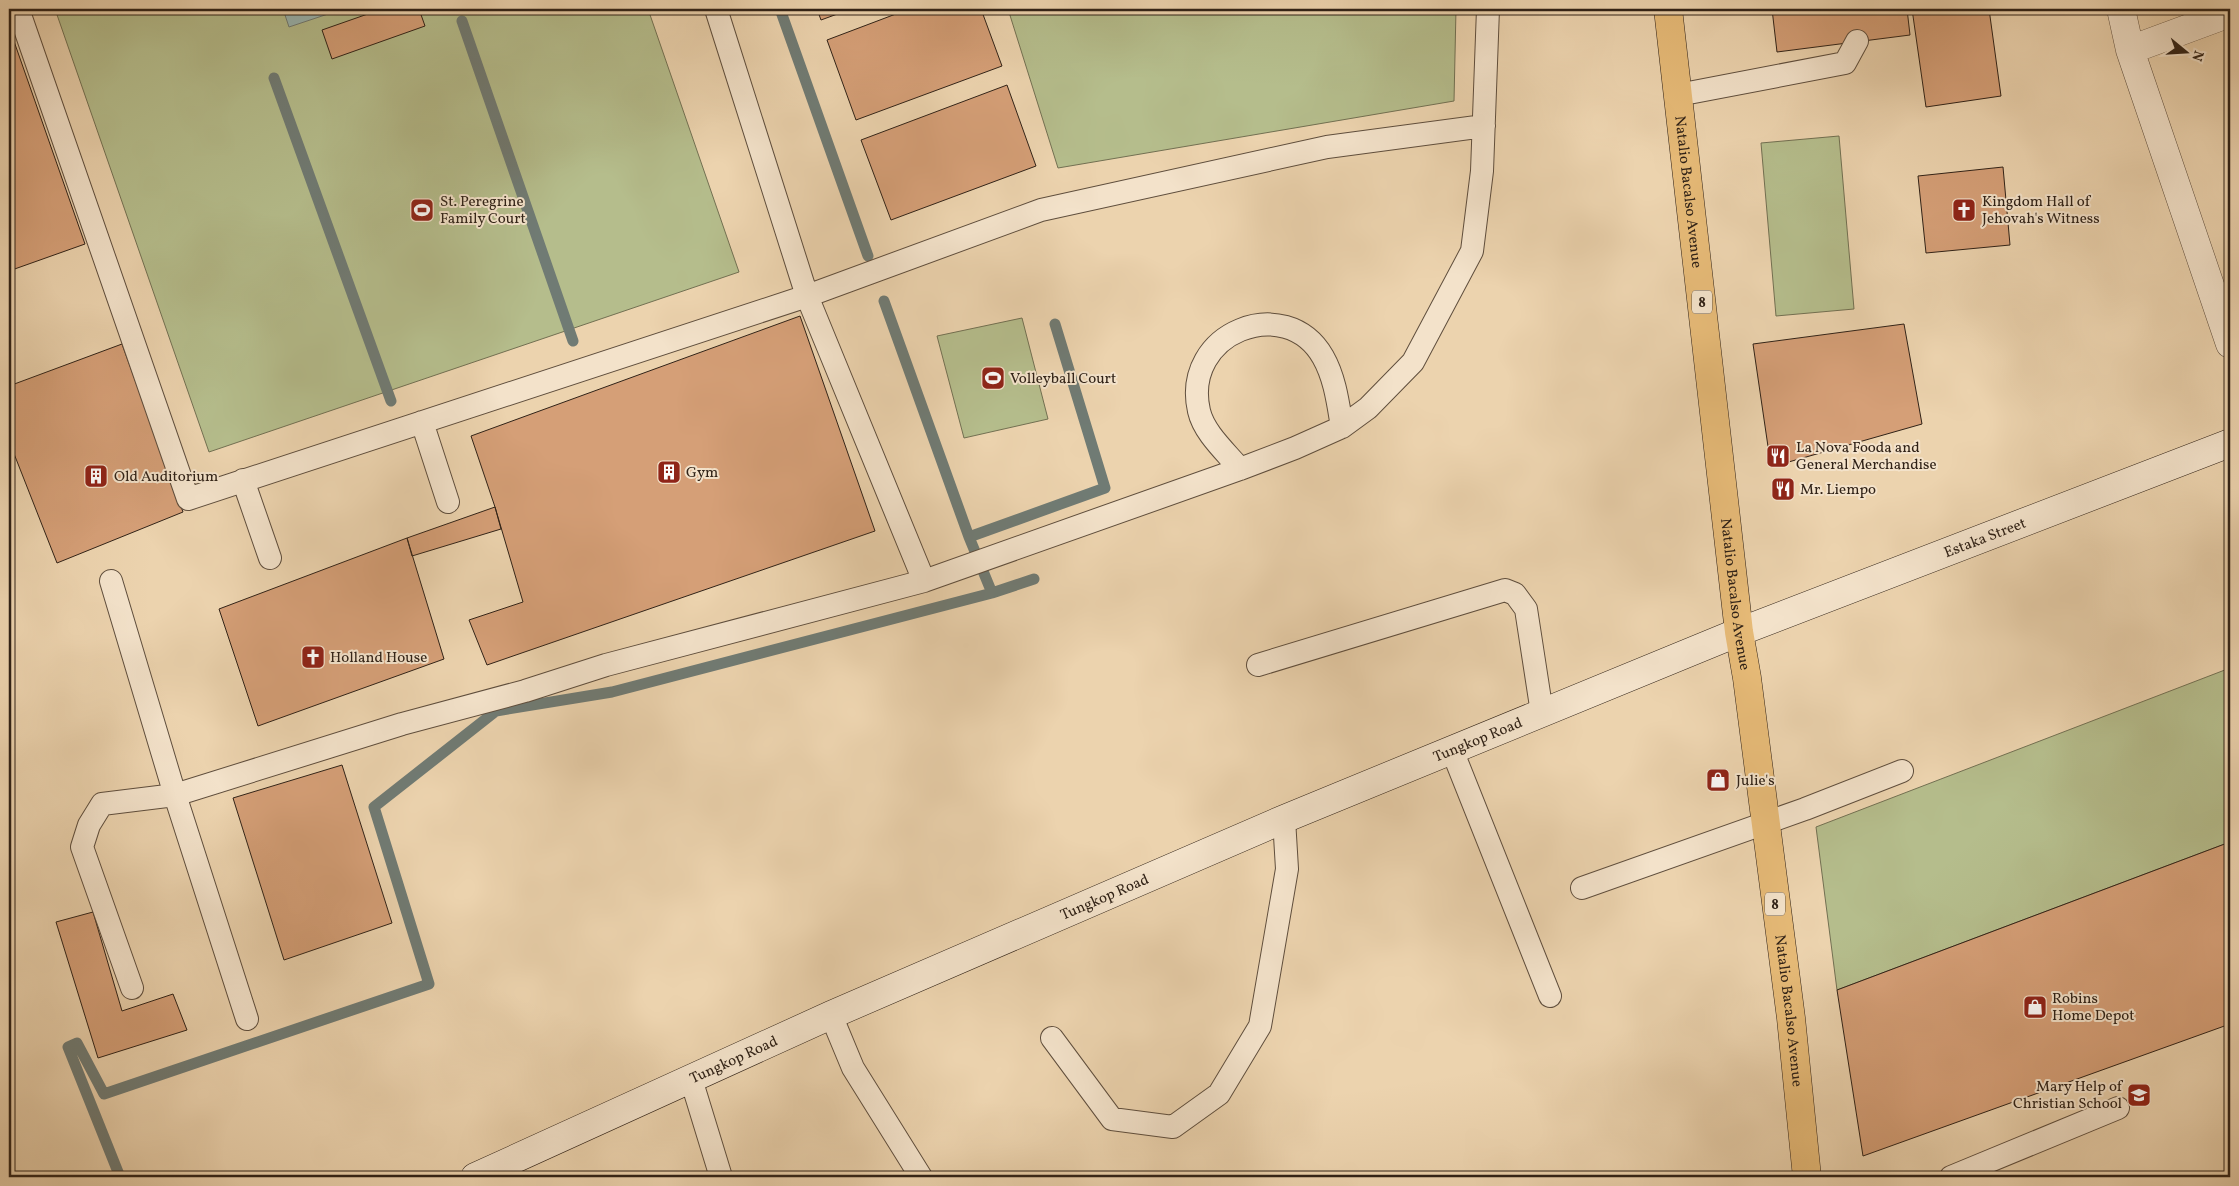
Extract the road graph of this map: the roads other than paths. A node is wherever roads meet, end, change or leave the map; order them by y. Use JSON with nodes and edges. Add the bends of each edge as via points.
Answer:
{"nodes":[{"id":1,"x":18,"y":9,"type":"edge"},
{"id":2,"x":716,"y":9,"type":"edge"},
{"id":3,"x":1488,"y":9,"type":"edge"},
{"id":4,"x":1668,"y":9,"type":"edge"},
{"id":5,"x":2121,"y":9,"type":"edge"},
{"id":6,"x":2230,"y":14,"type":"edge"},
{"id":7,"x":1857,"y":41,"type":"dead end"},
{"id":8,"x":2130,"y":50,"type":"junction"},
{"id":9,"x":1678,"y":95,"type":"junction"},
{"id":10,"x":1484,"y":126,"type":"junction"},
{"id":11,"x":807,"y":296,"type":"junction"},
{"id":12,"x":2230,"y":344,"type":"edge"},
{"id":13,"x":422,"y":422,"type":"junction"},
{"id":14,"x":1342,"y":426,"type":"junction"},
{"id":15,"x":2230,"y":442,"type":"edge"},
{"id":16,"x":1240,"y":469,"type":"junction"},
{"id":17,"x":243,"y":480,"type":"junction"},
{"id":18,"x":448,"y":502,"type":"dead end"},
{"id":19,"x":270,"y":558,"type":"dead end"},
{"id":20,"x":111,"y":581,"type":"dead end"},
{"id":21,"x":924,"y":581,"type":"junction"},
{"id":22,"x":1739,"y":632,"type":"junction"},
{"id":23,"x":1258,"y":665,"type":"dead end"},
{"id":24,"x":1542,"y":713,"type":"junction"},
{"id":25,"x":1452,"y":750,"type":"junction"},
{"id":26,"x":1902,"y":771,"type":"dead end"},
{"id":27,"x":175,"y":795,"type":"junction"},
{"id":28,"x":1284,"y":819,"type":"junction"},
{"id":29,"x":1764,"y":823,"type":"junction"},
{"id":30,"x":1582,"y":888,"type":"dead end"},
{"id":31,"x":132,"y":988,"type":"dead end"},
{"id":32,"x":1550,"y":996,"type":"dead end"},
{"id":33,"x":831,"y":1015,"type":"junction"},
{"id":34,"x":247,"y":1019,"type":"dead end"},
{"id":35,"x":1052,"y":1038,"type":"dead end"},
{"id":36,"x":691,"y":1079,"type":"junction"},
{"id":37,"x":2118,"y":1108,"type":"dead end"},
{"id":38,"x":1962,"y":1175,"type":"edge"},
{"id":39,"x":475,"y":1177,"type":"edge"},
{"id":40,"x":721,"y":1177,"type":"edge"},
{"id":41,"x":921,"y":1177,"type":"edge"},
{"id":42,"x":1807,"y":1177,"type":"edge"}],
"edges":[{"from":1,"to":17,"type":"lane","via":[[188,499]]},
{"from":2,"to":11,"type":"lane"},
{"from":3,"to":10,"type":"lane"},
{"from":4,"to":9,"type":"highway","name":"Natalio Bacalso Avenue","number":"8"},
{"from":5,"to":8,"type":"street"},
{"from":6,"to":8,"type":"street"},
{"from":7,"to":9,"type":"lane","via":[[1845,64]]},
{"from":8,"to":12,"type":"street"},
{"from":9,"to":22,"type":"highway","name":"Natalio Bacalso Avenue","number":"8"},
{"from":10,"to":11,"type":"lane","via":[[1327,147],[1041,210]]},
{"from":10,"to":14,"type":"lane","via":[[1472,251],[1413,362],[1368,408]]},
{"from":11,"to":13,"type":"lane"},
{"from":11,"to":21,"type":"lane"},
{"from":13,"to":17,"type":"lane"},
{"from":13,"to":18,"type":"lane"},
{"from":14,"to":16,"type":"lane"},
{"from":14,"to":16,"type":"lane","via":[[1330,374],[1310,341],[1274,325],[1255,325],[1236,331],[1220,341],[1208,356],[1199,374],[1197,393],[1199,412],[1207,430]]},
{"from":15,"to":22,"type":"street","name":"Estaka Street"},
{"from":16,"to":21,"type":"lane"},
{"from":17,"to":19,"type":"lane"},
{"from":20,"to":27,"type":"lane"},
{"from":21,"to":27,"type":"lane","via":[[606,665]]},
{"from":22,"to":24,"type":"street","name":"Tungkop Road"},
{"from":22,"to":29,"type":"highway","name":"Natalio Bacalso Avenue","number":"8"},
{"from":23,"to":24,"type":"lane","via":[[1505,590],[1515,594],[1526,609]]},
{"from":24,"to":25,"type":"street","name":"Tungkop Road"},
{"from":25,"to":28,"type":"street","name":"Tungkop Road"},
{"from":25,"to":32,"type":"lane"},
{"from":26,"to":29,"type":"lane"},
{"from":27,"to":31,"type":"lane","via":[[102,804],[89,825],[82,847]]},
{"from":27,"to":34,"type":"lane"},
{"from":28,"to":33,"type":"street","name":"Tungkop Road"},
{"from":28,"to":35,"type":"lane","via":[[1287,869],[1260,1026],[1219,1094],[1173,1127],[1112,1119]]},
{"from":29,"to":30,"type":"lane"},
{"from":29,"to":42,"type":"highway","name":"Natalio Bacalso Avenue","number":"8","via":[[1791,1018]]},
{"from":33,"to":36,"type":"street","name":"Tungkop Road"},
{"from":33,"to":41,"type":"lane","via":[[853,1068]]},
{"from":36,"to":39,"type":"street","name":"Tungkop Road"},
{"from":36,"to":40,"type":"lane"},
{"from":37,"to":38,"type":"lane"}]}
